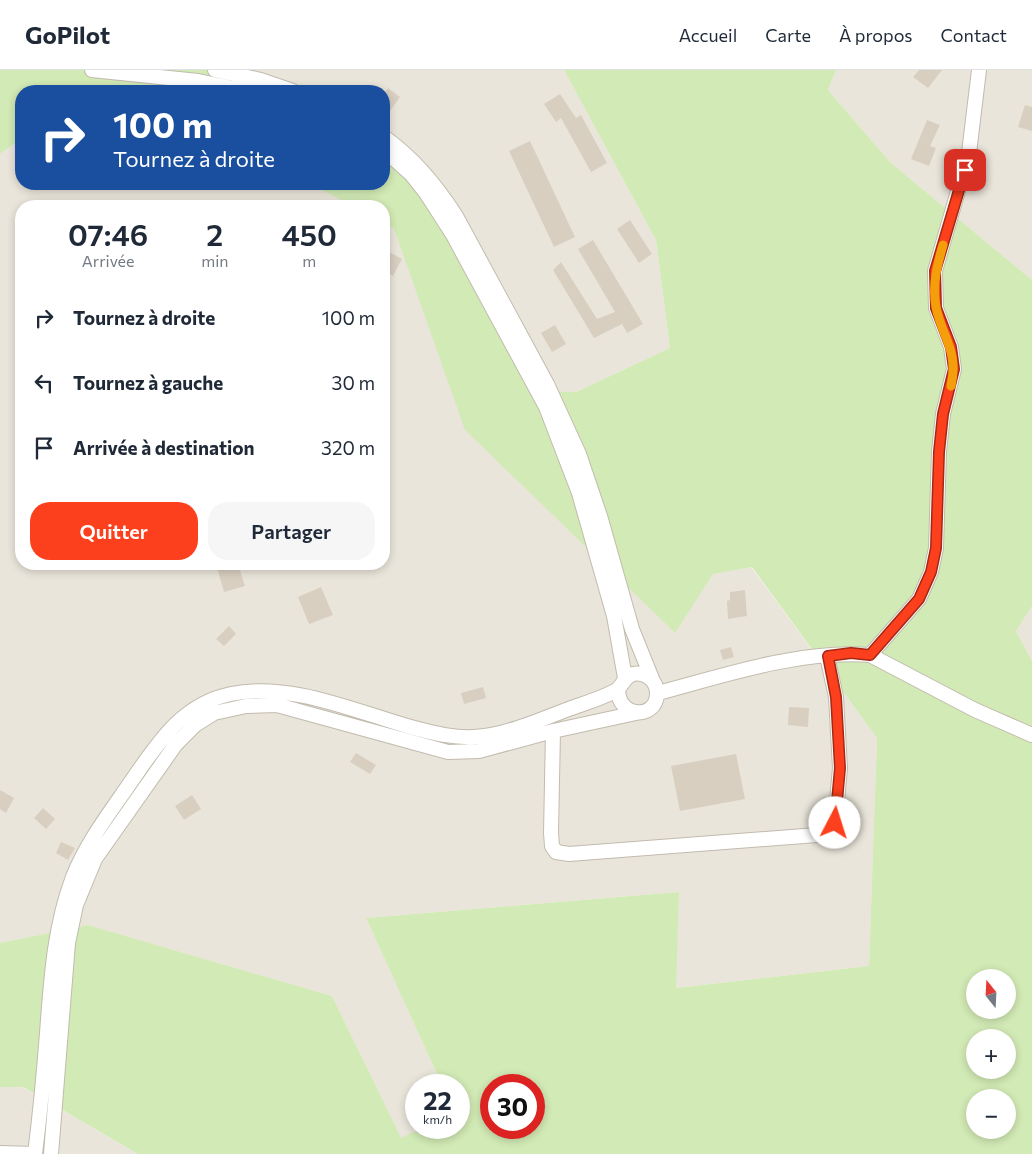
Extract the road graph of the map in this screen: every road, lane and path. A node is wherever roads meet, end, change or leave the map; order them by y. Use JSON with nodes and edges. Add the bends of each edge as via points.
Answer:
{"nodes":[{"id":1,"x":92,"y":70,"type":"edge"},
{"id":2,"x":215,"y":70,"type":"edge"},
{"id":3,"x":979,"y":70,"type":"edge"},
{"id":4,"x":218,"y":85,"type":"edge"},
{"id":5,"x":275,"y":85,"type":"edge"},
{"id":6,"x":390,"y":142,"type":"edge"},
{"id":7,"x":390,"y":155,"type":"edge"},
{"id":8,"x":870,"y":655,"type":"junction"},
{"id":9,"x":828,"y":656,"type":"junction"},
{"id":10,"x":622,"y":684,"type":"junction"},
{"id":11,"x":656,"y":687,"type":"junction"},
{"id":12,"x":636,"y":713,"type":"junction"},
{"id":13,"x":553,"y":731,"type":"junction"},
{"id":14,"x":1032,"y":735,"type":"edge"},
{"id":15,"x":0,"y":1152,"type":"edge"},
{"id":16,"x":36,"y":1154,"type":"edge"},
{"id":17,"x":51,"y":1154,"type":"edge"}],
"edges":[{"from":1,"to":4,"type":"street"},
{"from":2,"to":5,"type":"street"},
{"from":3,"to":8,"type":"street","via":[[961,186],[935,271],[936,308],[951,347],[954,369],[943,414],[939,452],[936,548],[931,572],[919,599]]},
{"from":6,"to":11,"type":"street","via":[[421,169],[456,216],[555,399],[579,454],[632,629]]},
{"from":7,"to":10,"type":"street","via":[[411,174],[453,235],[546,407],[582,502],[614,616]]},
{"from":8,"to":9,"type":"street"},
{"from":8,"to":14,"type":"street","via":[[975,710]]},
{"from":9,"to":11,"type":"street","via":[[776,662]]},
{"from":9,"to":13,"type":"street","via":[[836,697],[840,768],[835,823],[829,831],[818,835],[569,854],[556,852],[551,833]]},
{"from":10,"to":11,"type":"street","via":[[636,673],[649,677]]},
{"from":10,"to":12,"type":"street","via":[[620,702]]},
{"from":10,"to":16,"type":"street","via":[[524,726],[485,736],[453,737],[275,691],[232,694],[210,699],[192,709],[161,738],[87,849],[74,875],[57,930]]},
{"from":11,"to":12,"type":"street","via":[[656,699],[649,710]]},
{"from":12,"to":13,"type":"street"},
{"from":13,"to":17,"type":"street","via":[[478,751],[448,752],[276,705],[214,712],[195,725],[176,744],[95,859],[76,905],[68,943]]},
{"from":15,"to":16,"type":"street"}]}
